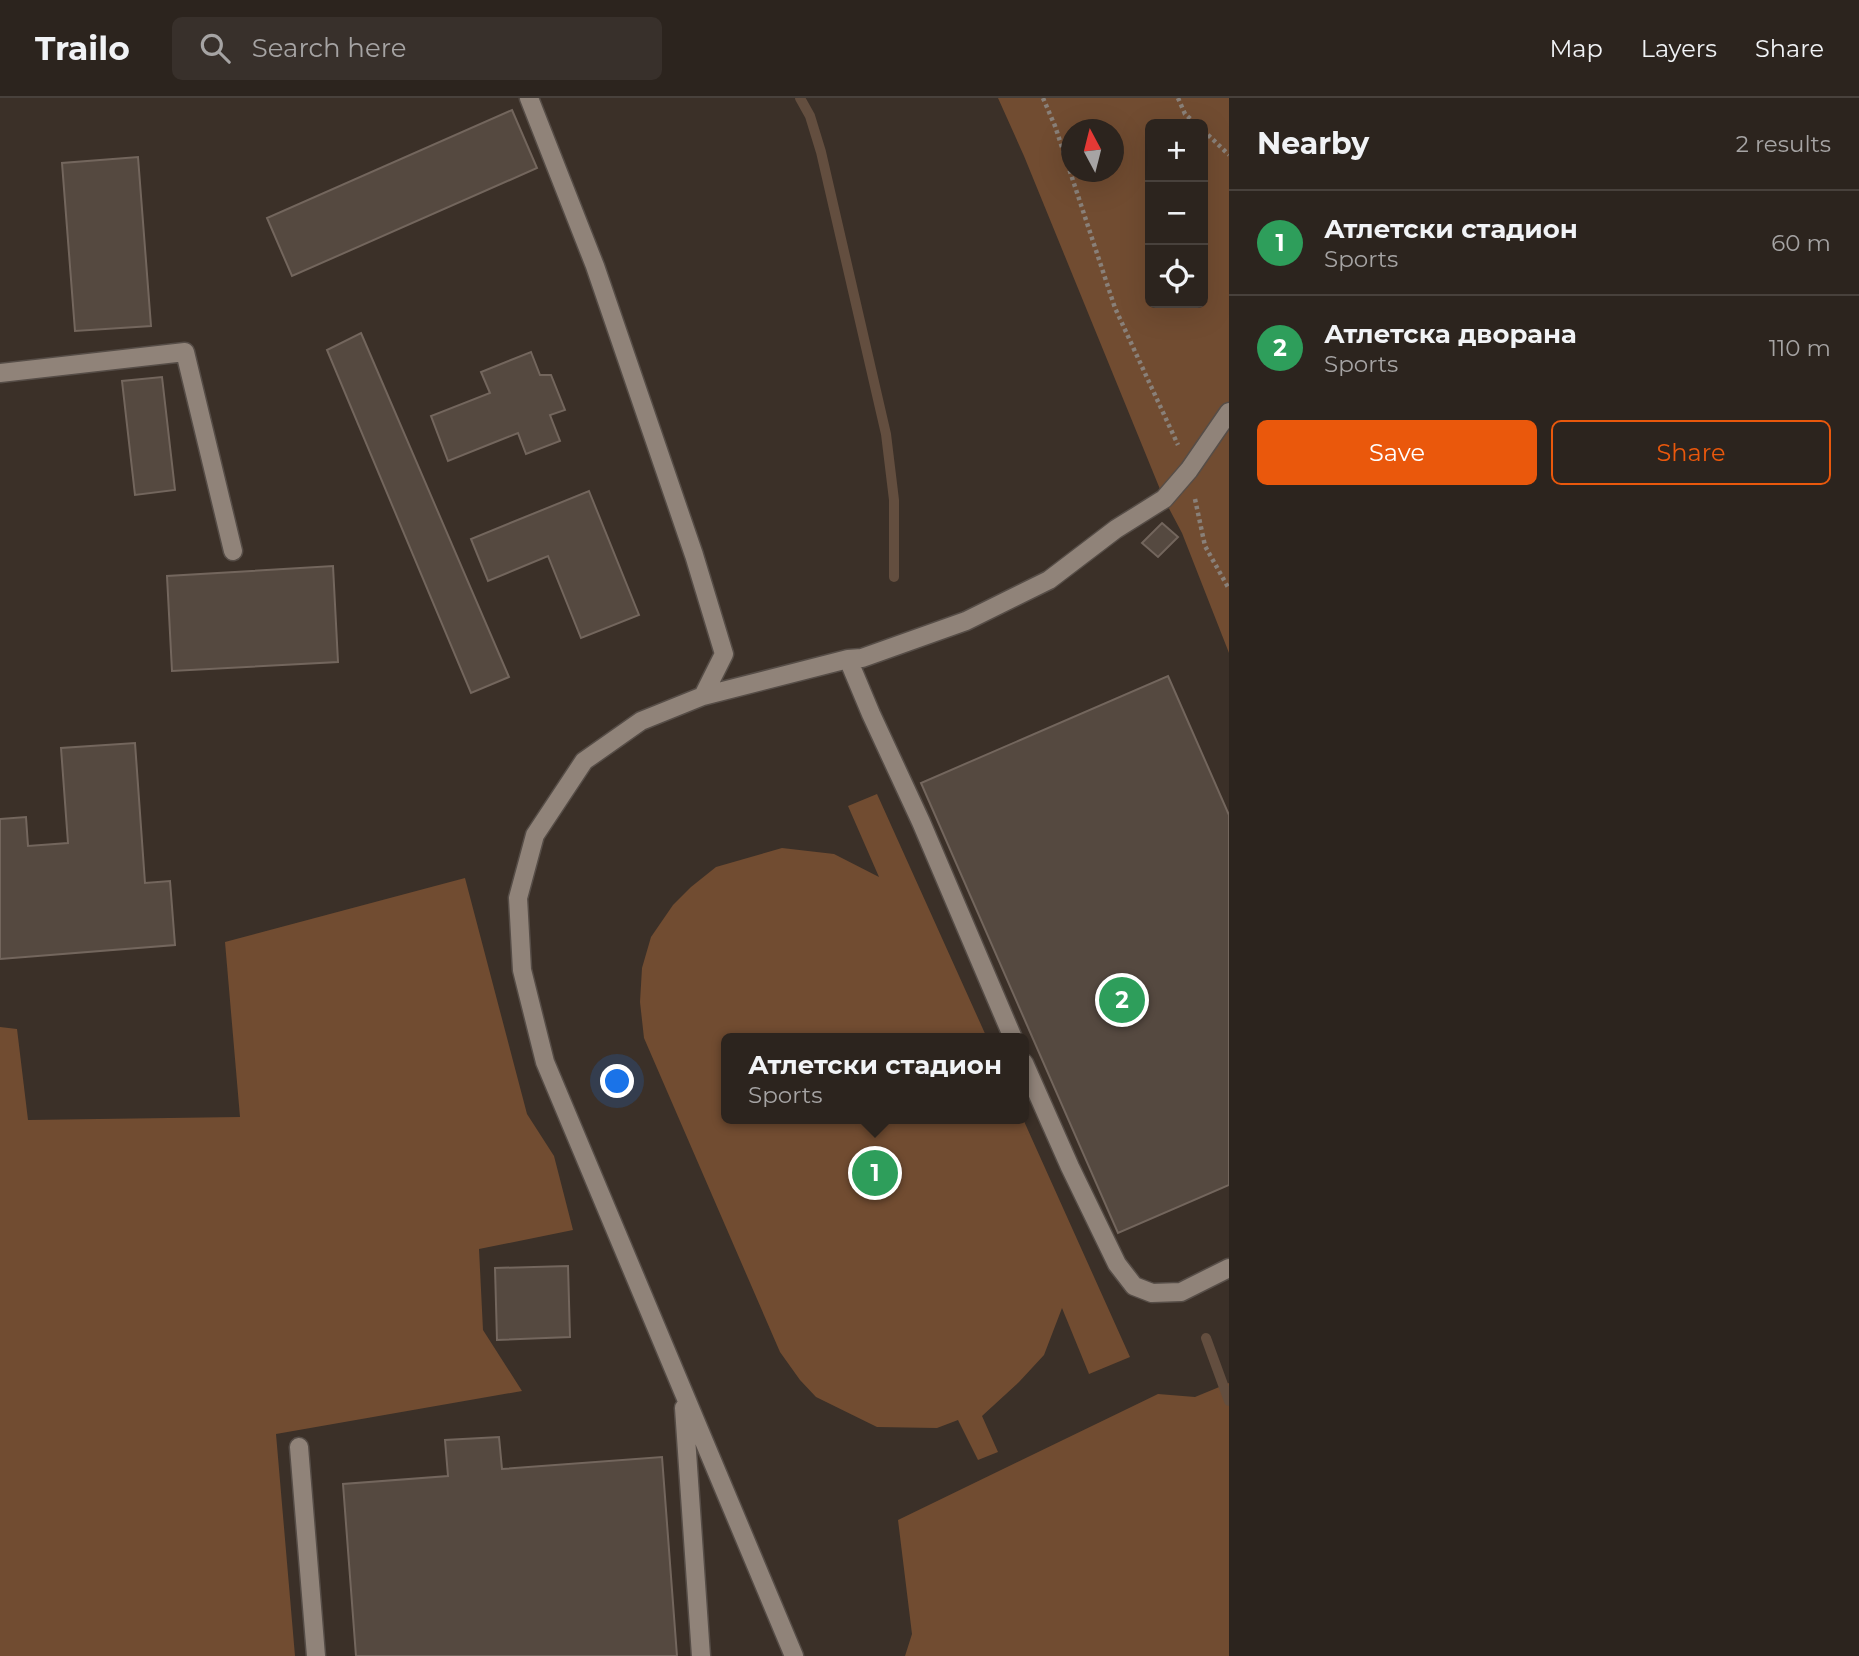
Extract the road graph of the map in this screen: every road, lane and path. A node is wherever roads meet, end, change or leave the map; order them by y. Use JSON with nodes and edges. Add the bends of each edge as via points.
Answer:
{"nodes":[{"id":1,"x":529,"y":98,"type":"edge"},
{"id":2,"x":1043,"y":98,"type":"edge"},
{"id":3,"x":1178,"y":98,"type":"edge"},
{"id":4,"x":1190,"y":119,"type":"edge"},
{"id":5,"x":1208,"y":135,"type":"edge"},
{"id":6,"x":1229,"y":155,"type":"edge"},
{"id":7,"x":0,"y":373,"type":"edge"},
{"id":8,"x":1229,"y":412,"type":"edge"},
{"id":9,"x":1189,"y":470,"type":"junction"},
{"id":10,"x":233,"y":551,"type":"dead end"},
{"id":11,"x":1229,"y":589,"type":"edge"},
{"id":12,"x":848,"y":659,"type":"junction"},
{"id":13,"x":703,"y":695,"type":"junction"},
{"id":14,"x":1011,"y":1033,"type":"edge"},
{"id":15,"x":1029,"y":1074,"type":"edge"},
{"id":16,"x":1229,"y":1268,"type":"edge"},
{"id":17,"x":683,"y":1392,"type":"junction"},
{"id":18,"x":299,"y":1447,"type":"dead end"},
{"id":19,"x":316,"y":1656,"type":"edge"},
{"id":20,"x":701,"y":1656,"type":"edge"},
{"id":21,"x":794,"y":1656,"type":"edge"}],
"edges":[{"from":1,"to":13,"type":"lane","via":[[595,266],[724,654]]},
{"from":2,"to":9,"type":"path","via":[[1115,308]]},
{"from":3,"to":4,"type":"path"},
{"from":5,"to":6,"type":"path"},
{"from":7,"to":10,"type":"lane","via":[[185,352]]},
{"from":8,"to":9,"type":"lane"},
{"from":9,"to":11,"type":"path","via":[[1205,546]]},
{"from":9,"to":12,"type":"lane","via":[[1164,499],[1049,580],[966,621]]},
{"from":12,"to":13,"type":"lane"},
{"from":12,"to":14,"type":"lane"},
{"from":13,"to":17,"type":"lane","via":[[641,720],[584,761],[535,835],[518,898],[522,970],[545,1062]]},
{"from":15,"to":16,"type":"lane","via":[[1117,1264],[1134,1286],[1152,1293],[1181,1292]]},
{"from":17,"to":20,"type":"lane"},
{"from":17,"to":21,"type":"lane"},
{"from":18,"to":19,"type":"lane"}]}
